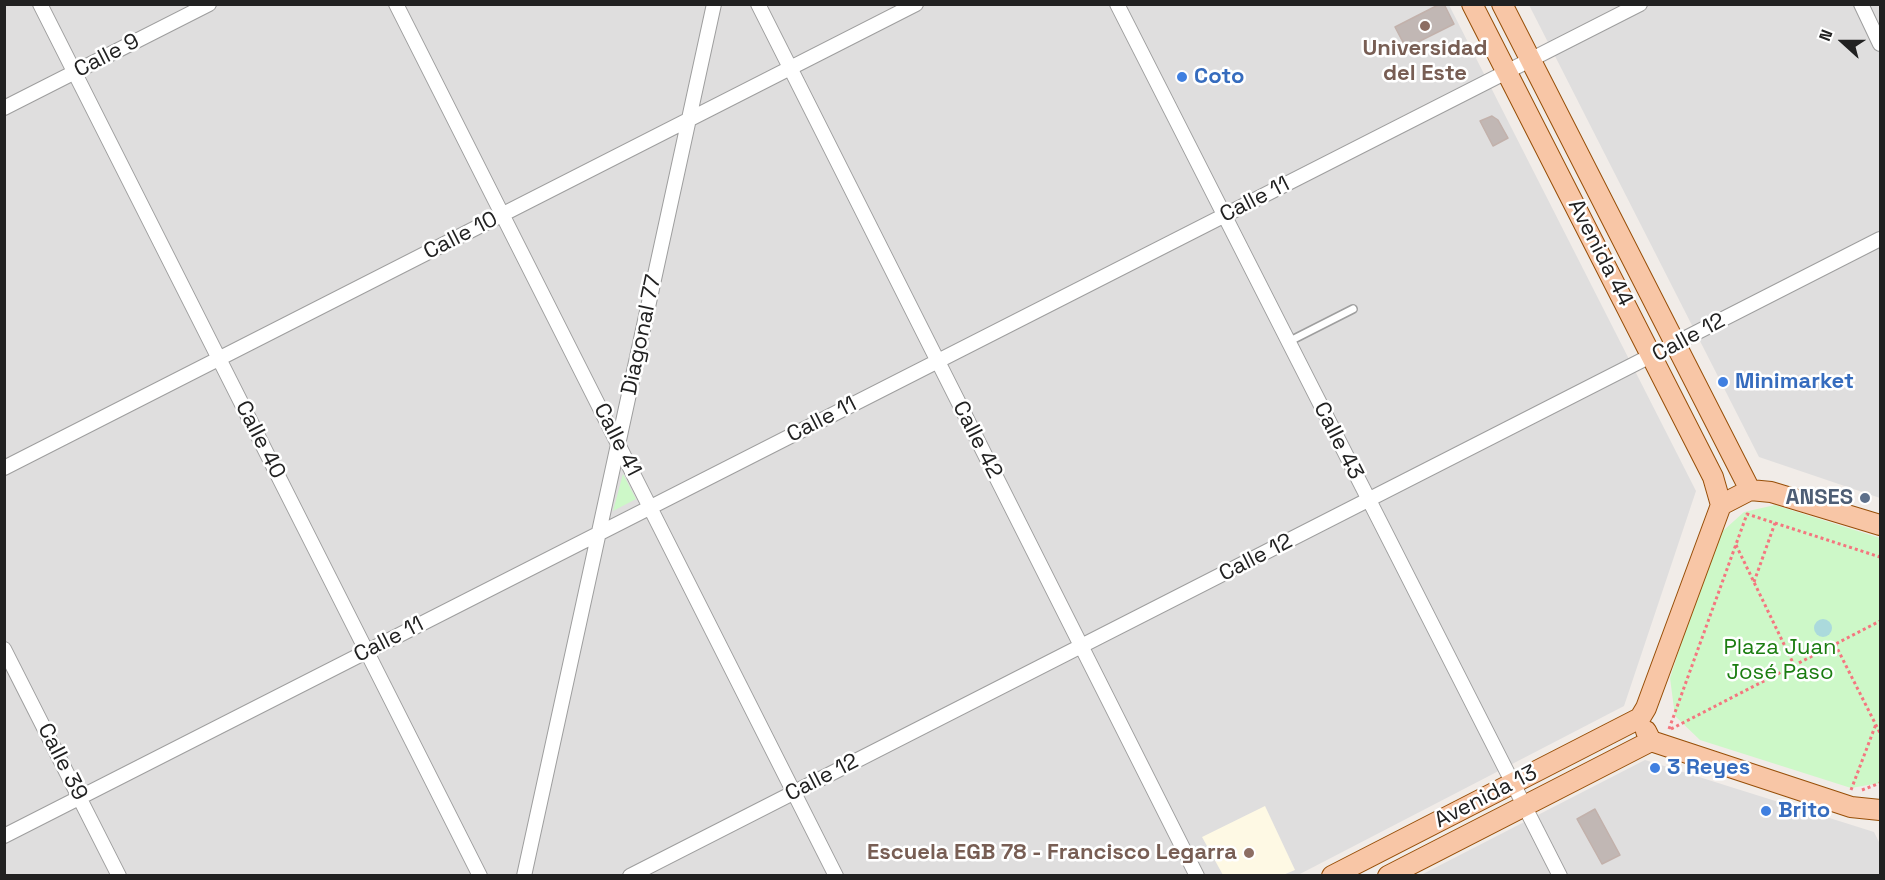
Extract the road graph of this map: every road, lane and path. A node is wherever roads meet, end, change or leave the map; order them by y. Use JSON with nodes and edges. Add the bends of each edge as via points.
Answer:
{"nodes":[{"id":1,"x":39,"y":4,"type":"edge"},
{"id":2,"x":209,"y":4,"type":"edge"},
{"id":3,"x":396,"y":4,"type":"edge"},
{"id":4,"x":714,"y":4,"type":"edge"},
{"id":5,"x":758,"y":4,"type":"edge"},
{"id":6,"x":916,"y":4,"type":"edge"},
{"id":7,"x":1117,"y":4,"type":"edge"},
{"id":8,"x":1472,"y":4,"type":"edge"},
{"id":9,"x":1502,"y":4,"type":"edge"},
{"id":10,"x":1640,"y":4,"type":"edge"},
{"id":11,"x":1860,"y":4,"type":"edge"},
{"id":12,"x":1881,"y":44,"type":"edge"},
{"id":13,"x":1530,"y":60,"type":"junction"},
{"id":14,"x":789,"y":69,"type":"junction"},
{"id":15,"x":1506,"y":71,"type":"junction"},
{"id":16,"x":74,"y":73,"type":"junction"},
{"id":17,"x":4,"y":108,"type":"edge"},
{"id":18,"x":690,"y":120,"type":"junction"},
{"id":19,"x":502,"y":215,"type":"junction"},
{"id":20,"x":1224,"y":216,"type":"junction"},
{"id":21,"x":1881,"y":239,"type":"edge"},
{"id":22,"x":1353,"y":309,"type":"dead end"},
{"id":23,"x":1288,"y":342,"type":"junction"},
{"id":24,"x":1674,"y":345,"type":"junction"},
{"id":25,"x":1652,"y":357,"type":"junction"},
{"id":26,"x":219,"y":359,"type":"junction"},
{"id":27,"x":937,"y":362,"type":"junction"},
{"id":28,"x":618,"y":442,"type":"junction"},
{"id":29,"x":4,"y":468,"type":"edge"},
{"id":30,"x":1750,"y":490,"type":"junction"},
{"id":31,"x":1368,"y":500,"type":"junction"},
{"id":32,"x":1721,"y":505,"type":"junction"},
{"id":33,"x":650,"y":508,"type":"junction"},
{"id":34,"x":1775,"y":523,"type":"junction"},
{"id":35,"x":1881,"y":525,"type":"edge"},
{"id":36,"x":598,"y":534,"type":"junction"},
{"id":37,"x":1736,"y":545,"type":"junction"},
{"id":38,"x":1881,"y":557,"type":"edge"},
{"id":39,"x":1754,"y":582,"type":"junction"},
{"id":40,"x":1881,"y":621,"type":"edge"},
{"id":41,"x":1835,"y":644,"type":"junction"},
{"id":42,"x":1081,"y":646,"type":"junction"},
{"id":43,"x":4,"y":649,"type":"edge"},
{"id":44,"x":366,"y":652,"type":"junction"},
{"id":45,"x":1794,"y":665,"type":"junction"},
{"id":46,"x":1640,"y":718,"type":"junction"},
{"id":47,"x":1876,"y":724,"type":"junction"},
{"id":48,"x":1881,"y":733,"type":"edge"},
{"id":49,"x":1651,"y":741,"type":"junction"},
{"id":50,"x":1511,"y":784,"type":"junction"},
{"id":51,"x":794,"y":792,"type":"junction"},
{"id":52,"x":1850,"y":795,"type":"dead end"},
{"id":53,"x":79,"y":798,"type":"junction"},
{"id":54,"x":1525,"y":806,"type":"junction"},
{"id":55,"x":1879,"y":813,"type":"edge"},
{"id":56,"x":4,"y":836,"type":"edge"},
{"id":57,"x":119,"y":876,"type":"edge"},
{"id":58,"x":480,"y":876,"type":"edge"},
{"id":59,"x":524,"y":876,"type":"edge"},
{"id":60,"x":630,"y":876,"type":"edge"},
{"id":61,"x":836,"y":876,"type":"edge"},
{"id":62,"x":1197,"y":876,"type":"edge"},
{"id":63,"x":1332,"y":876,"type":"edge"},
{"id":64,"x":1388,"y":876,"type":"edge"},
{"id":65,"x":1560,"y":876,"type":"edge"}],
"edges":[{"from":1,"to":16,"type":"street","name":"Calle 40"},
{"from":2,"to":16,"type":"street","name":"Calle 9"},
{"from":3,"to":19,"type":"street","name":"Calle 41"},
{"from":4,"to":18,"type":"street","name":"Diagonal 77"},
{"from":5,"to":14,"type":"street","name":"Calle 42"},
{"from":6,"to":14,"type":"street","name":"Calle 10"},
{"from":7,"to":20,"type":"street","name":"Calle 43"},
{"from":8,"to":15,"type":"main road","name":"Avenida 44"},
{"from":9,"to":13,"type":"main road","name":"Avenida 44"},
{"from":10,"to":13,"type":"street","name":"Calle 11"},
{"from":11,"to":12,"type":"street"},
{"from":13,"to":15,"type":"street","name":"Calle 11"},
{"from":13,"to":24,"type":"main road","name":"Avenida 44"},
{"from":14,"to":18,"type":"street","name":"Calle 10"},
{"from":14,"to":27,"type":"street","name":"Calle 42"},
{"from":15,"to":20,"type":"street","name":"Calle 11"},
{"from":15,"to":25,"type":"main road","name":"Avenida 44"},
{"from":16,"to":17,"type":"street","name":"Calle 9"},
{"from":16,"to":26,"type":"street","name":"Calle 40"},
{"from":18,"to":19,"type":"street","name":"Calle 10"},
{"from":18,"to":28,"type":"street","name":"Diagonal 77"},
{"from":19,"to":26,"type":"street","name":"Calle 10"},
{"from":19,"to":28,"type":"street","name":"Calle 41"},
{"from":20,"to":23,"type":"street","name":"Calle 43"},
{"from":20,"to":27,"type":"street","name":"Calle 11"},
{"from":21,"to":24,"type":"street","name":"Calle 12"},
{"from":22,"to":23,"type":"lane"},
{"from":23,"to":31,"type":"street","name":"Calle 43"},
{"from":24,"to":25,"type":"street","name":"Calle 12"},
{"from":24,"to":30,"type":"main road","name":"Avenida 44"},
{"from":25,"to":31,"type":"street","name":"Calle 12"},
{"from":25,"to":32,"type":"main road","name":"Avenida 44","via":[[1713,477]]},
{"from":26,"to":29,"type":"street","name":"Calle 10"},
{"from":26,"to":44,"type":"street","name":"Calle 40"},
{"from":27,"to":33,"type":"street","name":"Calle 11"},
{"from":27,"to":42,"type":"street","name":"Calle 42"},
{"from":28,"to":33,"type":"street","name":"Calle 41"},
{"from":28,"to":36,"type":"street","name":"Diagonal 77"},
{"from":30,"to":32,"type":"main road"},
{"from":30,"to":35,"type":"main road","via":[[1772,492]]},
{"from":31,"to":42,"type":"street","name":"Calle 12"},
{"from":31,"to":50,"type":"street","name":"Calle 43"},
{"from":32,"to":46,"type":"main road"},
{"from":33,"to":36,"type":"street","name":"Calle 11"},
{"from":33,"to":51,"type":"street","name":"Calle 41"},
{"from":34,"to":37,"type":"path","via":[[1747,514]]},
{"from":34,"to":38,"type":"path"},
{"from":34,"to":39,"type":"path"},
{"from":36,"to":44,"type":"street","name":"Calle 11"},
{"from":36,"to":59,"type":"street","name":"Diagonal 77"},
{"from":37,"to":39,"type":"path"},
{"from":37,"to":45,"type":"path","via":[[1669,729]]},
{"from":39,"to":45,"type":"path"},
{"from":40,"to":41,"type":"path"},
{"from":41,"to":45,"type":"path"},
{"from":41,"to":47,"type":"path"},
{"from":42,"to":51,"type":"street","name":"Calle 12"},
{"from":42,"to":62,"type":"street","name":"Calle 42"},
{"from":43,"to":53,"type":"street","name":"Calle 39"},
{"from":44,"to":53,"type":"street","name":"Calle 11"},
{"from":44,"to":58,"type":"street","name":"Calle 40"},
{"from":46,"to":49,"type":"main road"},
{"from":46,"to":50,"type":"main road","name":"Avenida 13"},
{"from":47,"to":48,"type":"path"},
{"from":47,"to":52,"type":"path"},
{"from":49,"to":54,"type":"main road","name":"Avenida 13"},
{"from":49,"to":55,"type":"main road"},
{"from":50,"to":54,"type":"street","name":"Calle 43"},
{"from":50,"to":63,"type":"main road","name":"Avenida 13"},
{"from":51,"to":60,"type":"street","name":"Calle 12"},
{"from":51,"to":61,"type":"street","name":"Calle 41"},
{"from":53,"to":56,"type":"street","name":"Calle 11"},
{"from":53,"to":57,"type":"street","name":"Calle 39"},
{"from":54,"to":64,"type":"main road","name":"Avenida 13"},
{"from":54,"to":65,"type":"street","name":"Calle 43"}]}
